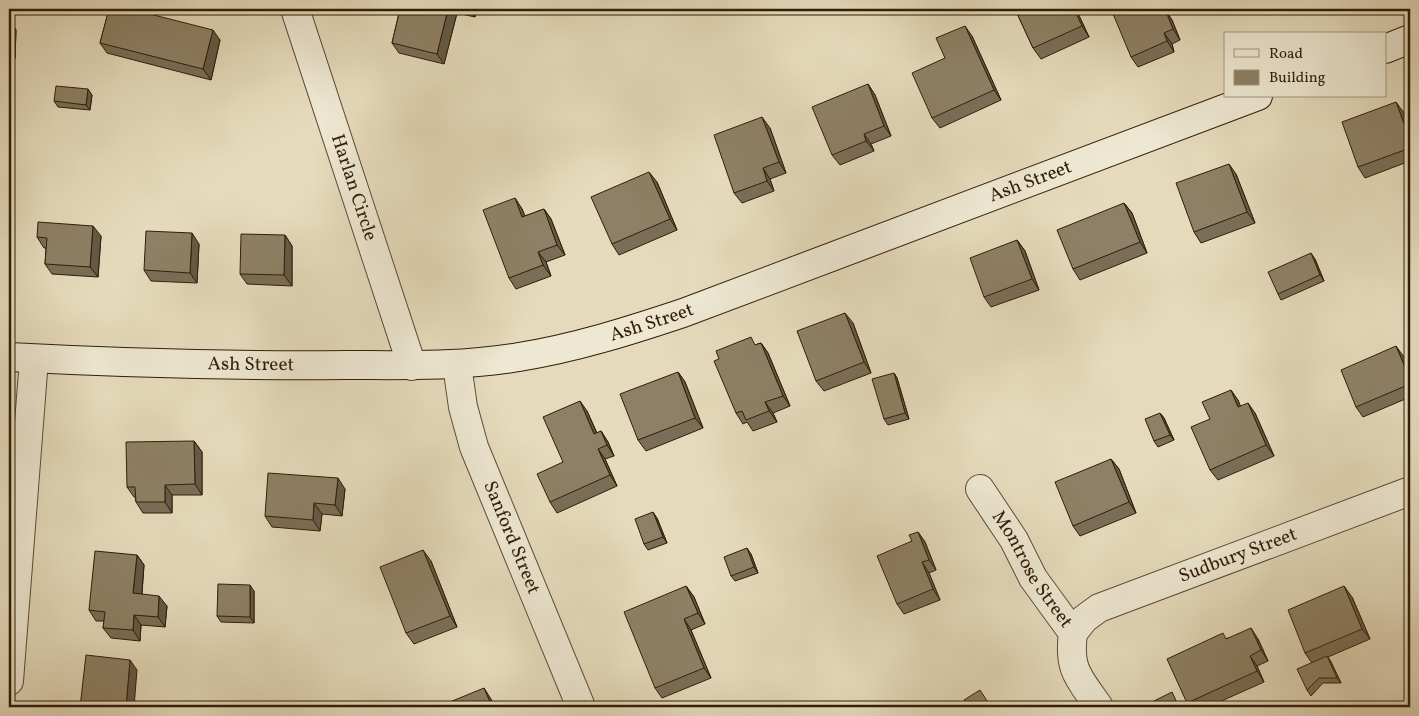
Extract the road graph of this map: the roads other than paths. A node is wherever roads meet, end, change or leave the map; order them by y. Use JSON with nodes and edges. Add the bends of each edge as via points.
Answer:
{"nodes":[{"id":1,"x":295,"y":9,"type":"edge"},
{"id":2,"x":1410,"y":39,"type":"edge"},
{"id":3,"x":1386,"y":49,"type":"edge"},
{"id":4,"x":1253,"y":98,"type":"edge"},
{"id":5,"x":21,"y":358,"type":"edge"},
{"id":6,"x":457,"y":364,"type":"junction"},
{"id":7,"x":412,"y":366,"type":"junction"},
{"id":8,"x":980,"y":489,"type":"dead end"},
{"id":9,"x":1410,"y":491,"type":"edge"},
{"id":10,"x":1073,"y":633,"type":"junction"},
{"id":11,"x":9,"y":681,"type":"edge"},
{"id":12,"x":581,"y":707,"type":"edge"},
{"id":13,"x":1098,"y":707,"type":"edge"}],
"edges":[{"from":1,"to":7,"type":"street","name":"Harlan Circle"},
{"from":2,"to":3,"type":"street"},
{"from":4,"to":6,"type":"street","name":"Ash Street","via":[[675,316],[557,350]]},
{"from":5,"to":7,"type":"street","name":"Ash Street","via":[[222,366]]},
{"from":5,"to":11,"type":"street"},
{"from":6,"to":7,"type":"street","name":"Ash Street"},
{"from":6,"to":12,"type":"street","name":"Sanford Street","via":[[463,407],[474,447]]},
{"from":8,"to":10,"type":"street","name":"Montrose Street","via":[[1014,540],[1033,578]]},
{"from":9,"to":10,"type":"street","name":"Sudbury Street","via":[[1099,608]]},
{"from":10,"to":13,"type":"street","name":"Montrose Street","via":[[1070,653],[1076,674]]}]}
